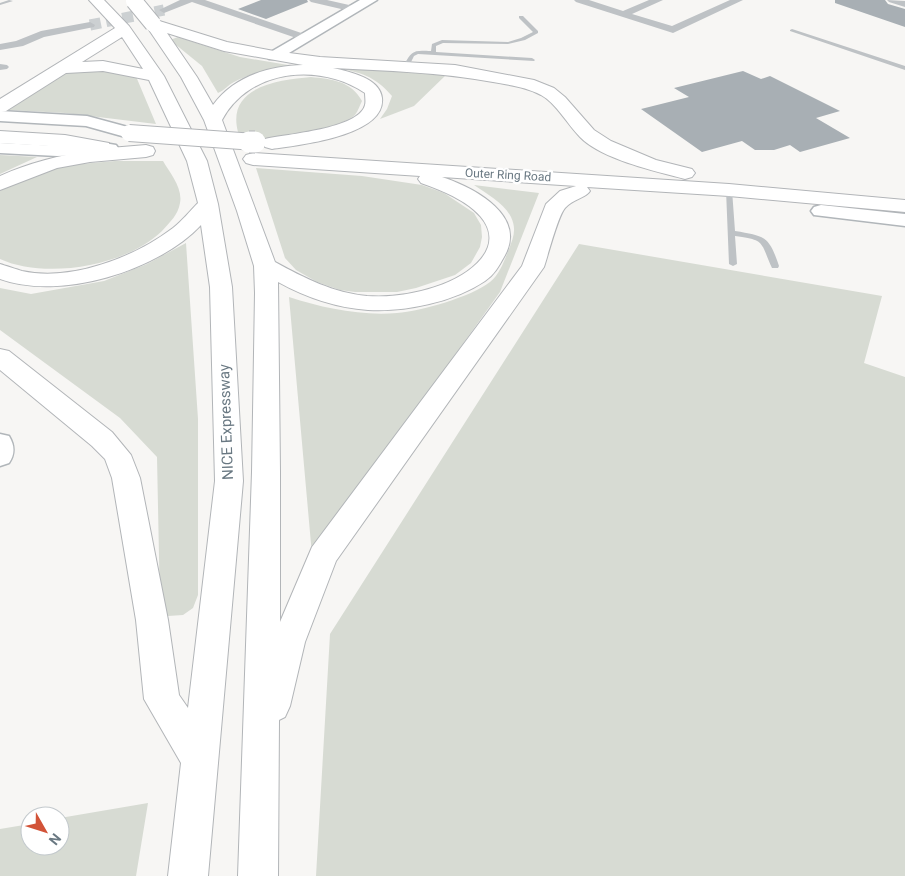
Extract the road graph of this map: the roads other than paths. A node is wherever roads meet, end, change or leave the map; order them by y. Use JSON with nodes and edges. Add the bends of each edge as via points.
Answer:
{"nodes":[{"id":1,"x":96,"y":0,"type":"edge"},
{"id":2,"x":190,"y":0,"type":"edge"},
{"id":3,"x":196,"y":0,"type":"edge"},
{"id":4,"x":314,"y":0,"type":"edge"},
{"id":5,"x":370,"y":0,"type":"edge"},
{"id":6,"x":580,"y":0,"type":"edge"},
{"id":7,"x":658,"y":0,"type":"edge"},
{"id":8,"x":738,"y":0,"type":"edge"},
{"id":9,"x":892,"y":0,"type":"edge"},
{"id":10,"x":11,"y":1,"type":"edge"},
{"id":11,"x":133,"y":1,"type":"edge"},
{"id":12,"x":0,"y":4,"type":"edge"},
{"id":13,"x":905,"y":4,"type":"edge"},
{"id":14,"x":354,"y":10,"type":"junction"},
{"id":15,"x":623,"y":14,"type":"junction"},
{"id":16,"x":158,"y":17,"type":"junction"},
{"id":17,"x":521,"y":17,"type":"dead end"},
{"id":18,"x":90,"y":25,"type":"tunnel mouth"},
{"id":19,"x":124,"y":28,"type":"junction"},
{"id":20,"x":792,"y":30,"type":"dead end"},
{"id":21,"x":306,"y":38,"type":"junction"},
{"id":22,"x":0,"y":47,"type":"edge"},
{"id":23,"x":433,"y":53,"type":"junction"},
{"id":24,"x":274,"y":56,"type":"junction"},
{"id":25,"x":532,"y":60,"type":"dead end"},
{"id":26,"x":407,"y":65,"type":"junction"},
{"id":27,"x":316,"y":66,"type":"junction"},
{"id":28,"x":905,"y":68,"type":"edge"},
{"id":29,"x":58,"y":69,"type":"junction"},
{"id":30,"x":156,"y":76,"type":"junction"},
{"id":31,"x":0,"y":107,"type":"edge"},
{"id":32,"x":0,"y":116,"type":"edge"},
{"id":33,"x":213,"y":120,"type":"junction"},
{"id":34,"x":0,"y":127,"type":"edge"},
{"id":35,"x":129,"y":133,"type":"junction"},
{"id":36,"x":15,"y":134,"type":"edge"},
{"id":37,"x":0,"y":148,"type":"edge"},
{"id":38,"x":260,"y":148,"type":"junction"},
{"id":39,"x":110,"y":149,"type":"junction"},
{"id":40,"x":146,"y":151,"type":"junction"},
{"id":41,"x":389,"y":168,"type":"junction"},
{"id":42,"x":685,"y":173,"type":"junction"},
{"id":43,"x":540,"y":177,"type":"junction"},
{"id":44,"x":0,"y":184,"type":"edge"},
{"id":45,"x":580,"y":191,"type":"junction"},
{"id":46,"x":905,"y":193,"type":"edge"},
{"id":47,"x":729,"y":195,"type":"junction"},
{"id":48,"x":208,"y":204,"type":"junction"},
{"id":49,"x":827,"y":205,"type":"junction"},
{"id":50,"x":905,"y":206,"type":"edge"},
{"id":51,"x":905,"y":220,"type":"edge"},
{"id":52,"x":731,"y":233,"type":"junction"},
{"id":53,"x":733,"y":264,"type":"dead end"},
{"id":54,"x":265,"y":266,"type":"junction"},
{"id":55,"x":775,"y":266,"type":"dead end"},
{"id":56,"x":0,"y":271,"type":"edge"},
{"id":57,"x":0,"y":357,"type":"edge"},
{"id":58,"x":0,"y":443,"type":"edge"},
{"id":59,"x":0,"y":456,"type":"edge"},
{"id":60,"x":260,"y":754,"type":"junction"},
{"id":61,"x":200,"y":760,"type":"junction"},
{"id":62,"x":188,"y":876,"type":"edge"},
{"id":63,"x":258,"y":876,"type":"edge"}],
"edges":[{"from":1,"to":19,"type":"highway","name":"NICE Expressway"},
{"from":2,"to":16,"type":"street"},
{"from":3,"to":21,"type":"street"},
{"from":4,"to":14,"type":"street"},
{"from":5,"to":14,"type":"street"},
{"from":6,"to":15,"type":"street"},
{"from":7,"to":15,"type":"street"},
{"from":8,"to":15,"type":"street","via":[[673,30]]},
{"from":9,"to":13,"type":"street"},
{"from":10,"to":12,"type":"lane"},
{"from":11,"to":16,"type":"highway","bridge":true},
{"from":14,"to":21,"type":"street"},
{"from":16,"to":24,"type":"highway","via":[[224,46]]},
{"from":16,"to":33,"type":"highway"},
{"from":17,"to":23,"type":"lane","via":[[536,32],[508,43],[442,42],[434,45]]},
{"from":18,"to":22,"type":"street","via":[[41,34],[19,44]]},
{"from":19,"to":29,"type":"highway"},
{"from":19,"to":30,"type":"highway","name":"NICE Expressway"},
{"from":20,"to":28,"type":"lane"},
{"from":21,"to":24,"type":"street"},
{"from":23,"to":25,"type":"lane"},
{"from":23,"to":26,"type":"lane","via":[[412,54]]},
{"from":24,"to":27,"type":"highway"},
{"from":26,"to":27,"type":"highway"},
{"from":26,"to":42,"type":"highway","via":[[488,75],[538,88],[559,101],[587,134],[604,146],[649,164]]},
{"from":27,"to":33,"type":"highway","via":[[271,75],[243,86],[225,100]]},
{"from":27,"to":38,"type":"highway","via":[[365,84],[376,98],[373,109],[358,122],[344,128]]},
{"from":29,"to":30,"type":"highway","via":[[103,66]]},
{"from":29,"to":31,"type":"highway"},
{"from":30,"to":48,"type":"highway","name":"NICE Expressway","via":[[196,161]]},
{"from":32,"to":35,"type":"street","via":[[87,121]]},
{"from":33,"to":54,"type":"highway"},
{"from":34,"to":36,"type":"highway"},
{"from":35,"to":36,"type":"highway","name":"Outer Ring Road"},
{"from":35,"to":38,"type":"highway","name":"Outer Ring Road","bridge":true},
{"from":36,"to":39,"type":"highway","name":"Outer Ring Road"},
{"from":37,"to":39,"type":"street","via":[[57,152]]},
{"from":38,"to":40,"type":"highway","name":"Outer Ring Road"},
{"from":38,"to":41,"type":"highway","name":"Outer Ring Road"},
{"from":38,"to":42,"type":"highway","name":"Outer Ring Road"},
{"from":39,"to":40,"type":"highway","name":"Outer Ring Road"},
{"from":40,"to":44,"type":"highway","via":[[90,155],[53,163]]},
{"from":41,"to":43,"type":"highway","name":"Outer Ring Road"},
{"from":41,"to":54,"type":"highway","via":[[459,190],[486,208],[501,233],[499,250],[488,266],[448,290],[396,303],[360,302],[326,295],[305,288]]},
{"from":42,"to":46,"type":"highway","name":"Outer Ring Road"},
{"from":43,"to":45,"type":"highway"},
{"from":43,"to":47,"type":"highway","name":"Outer Ring Road"},
{"from":45,"to":47,"type":"highway"},
{"from":45,"to":60,"type":"highway","via":[[567,194],[553,208],[533,268],[323,556],[288,642]]},
{"from":47,"to":49,"type":"highway"},
{"from":47,"to":52,"type":"lane"},
{"from":48,"to":56,"type":"highway","via":[[182,231],[162,245],[117,267],[66,278],[23,278]]},
{"from":48,"to":61,"type":"highway","name":"NICE Expressway","via":[[220,287],[229,481]]},
{"from":49,"to":50,"type":"highway"},
{"from":49,"to":51,"type":"street"},
{"from":52,"to":53,"type":"lane"},
{"from":52,"to":55,"type":"lane","via":[[762,238],[768,244]]},
{"from":54,"to":60,"type":"highway","via":[[266,472]]},
{"from":57,"to":61,"type":"highway","via":[[117,455],[126,478],[152,620],[162,699]]},
{"from":58,"to":59,"type":"street"},
{"from":60,"to":63,"type":"highway"},
{"from":61,"to":62,"type":"highway","name":"NICE Expressway"}]}
